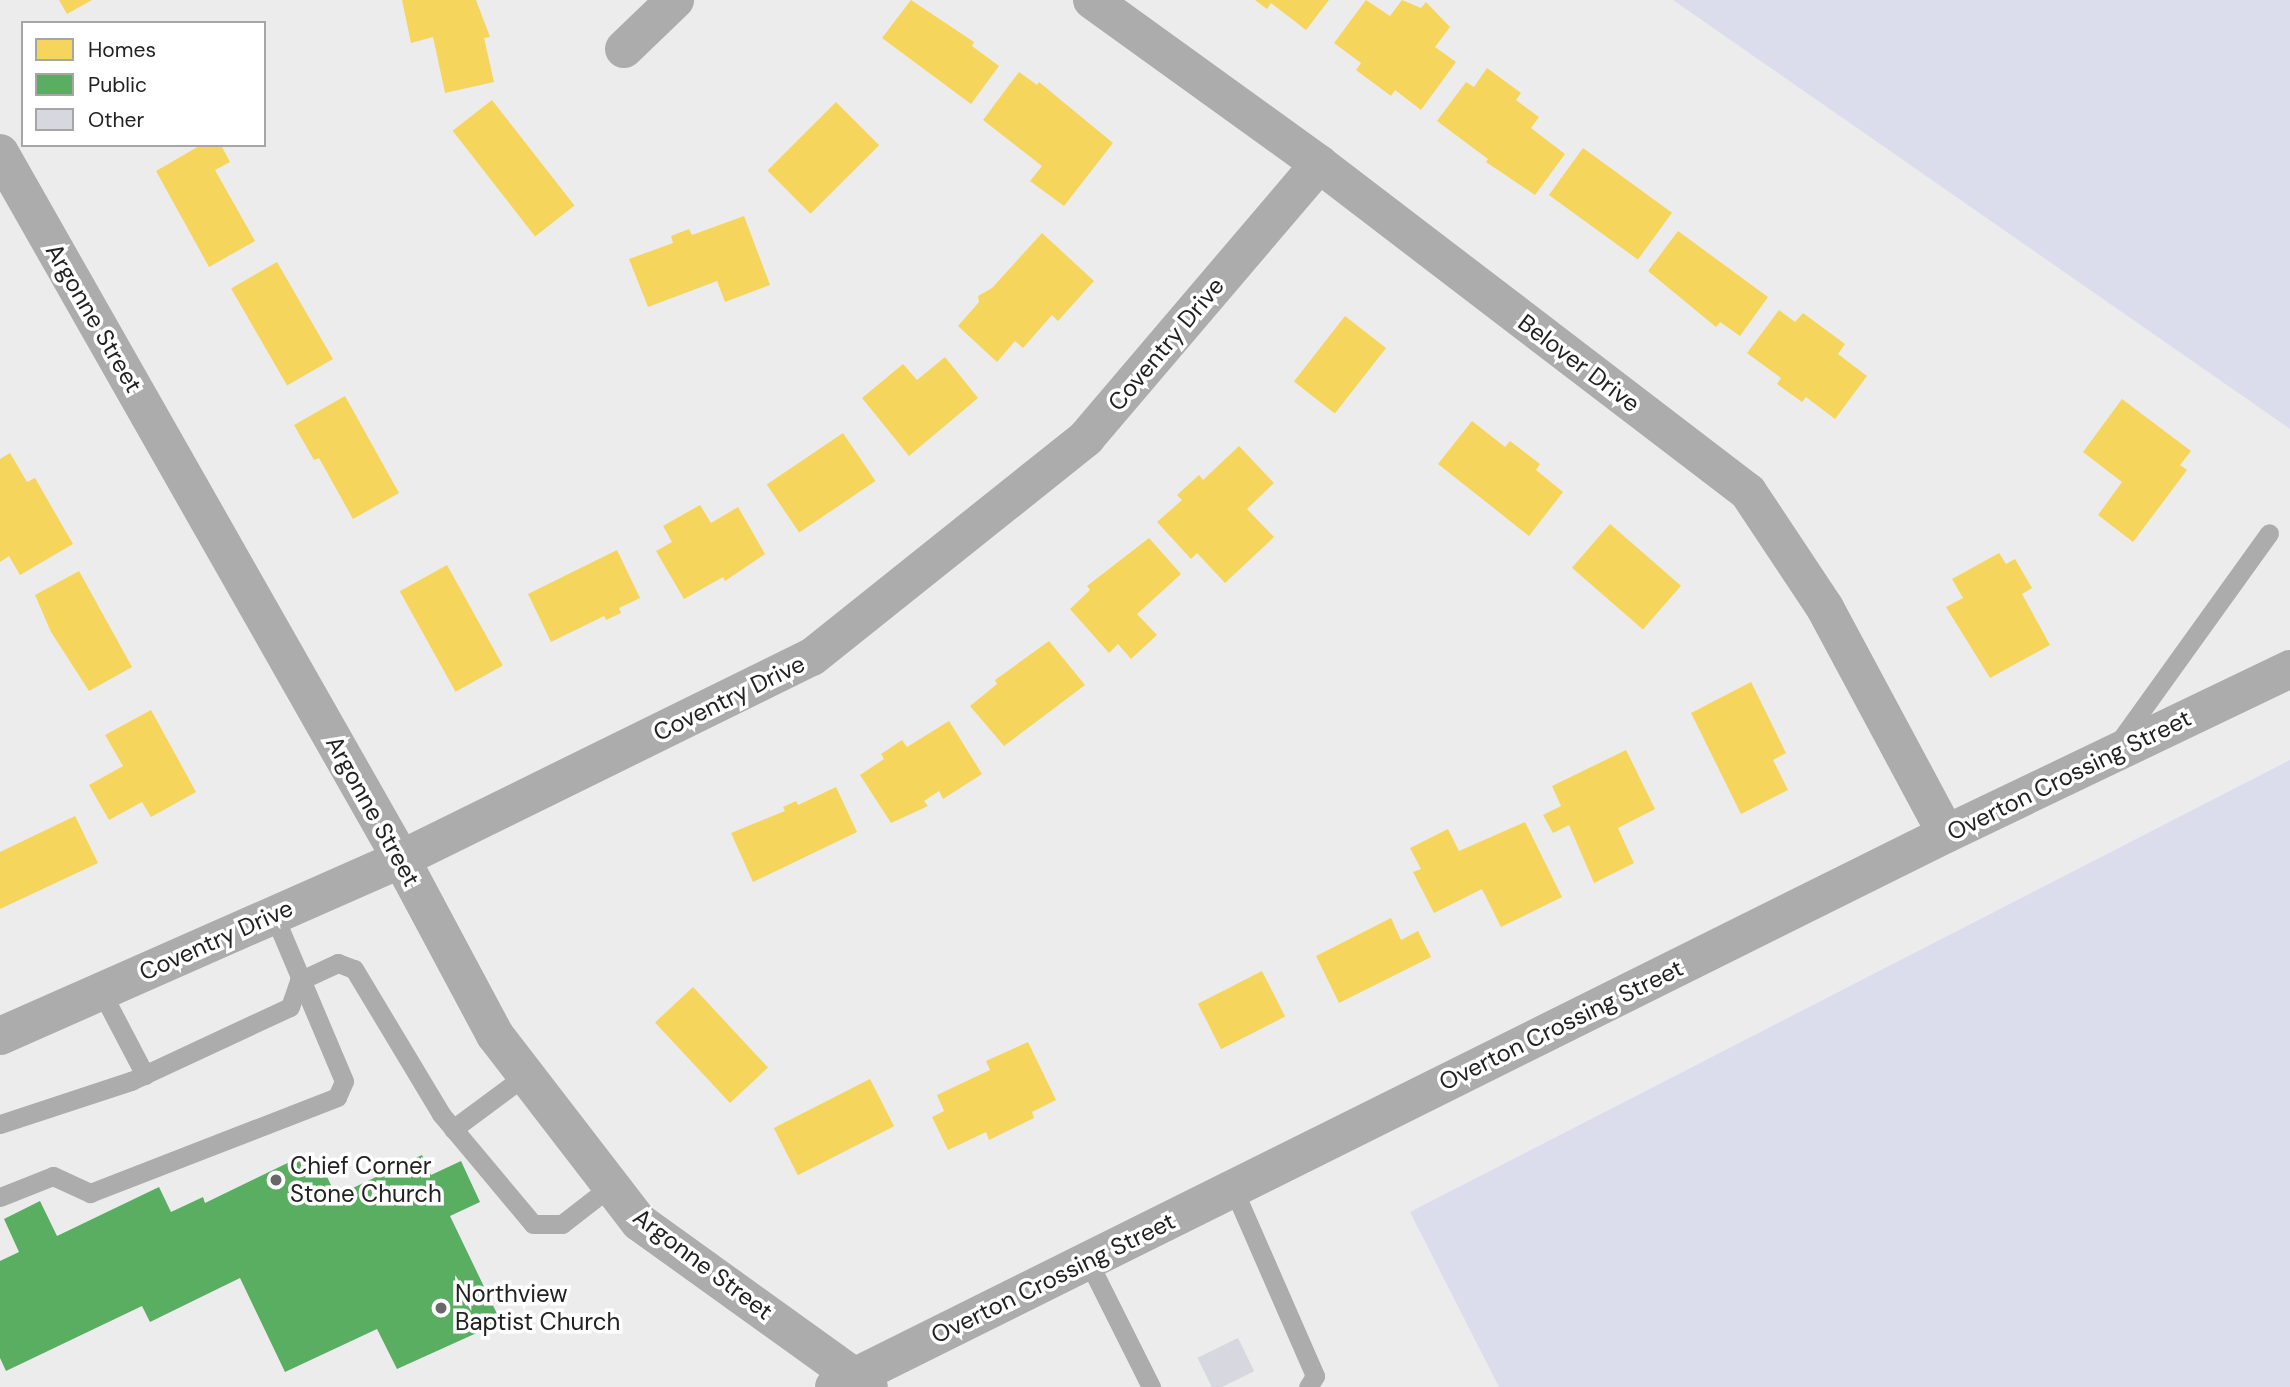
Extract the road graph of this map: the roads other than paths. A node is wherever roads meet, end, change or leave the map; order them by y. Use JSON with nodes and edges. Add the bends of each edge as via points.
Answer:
{"nodes":[{"id":1,"x":675,"y":0,"type":"edge"},
{"id":2,"x":1092,"y":0,"type":"edge"},
{"id":3,"x":624,"y":49,"type":"dead end"},
{"id":4,"x":0,"y":153,"type":"edge"},
{"id":5,"x":1319,"y":164,"type":"junction"},
{"id":6,"x":2269,"y":533,"type":"dead end"},
{"id":7,"x":2290,"y":669,"type":"edge"},
{"id":8,"x":2110,"y":754,"type":"junction"},
{"id":9,"x":1946,"y":834,"type":"junction"},
{"id":10,"x":401,"y":859,"type":"junction"},
{"id":11,"x":274,"y":915,"type":"junction"},
{"id":12,"x":299,"y":981,"type":"junction"},
{"id":13,"x":101,"y":991,"type":"junction"},
{"id":14,"x":0,"y":1036,"type":"edge"},
{"id":15,"x":145,"y":1074,"type":"junction"},
{"id":16,"x":526,"y":1075,"type":"junction"},
{"id":17,"x":0,"y":1124,"type":"edge"},
{"id":18,"x":453,"y":1129,"type":"junction"},
{"id":19,"x":611,"y":1186,"type":"junction"},
{"id":20,"x":1233,"y":1188,"type":"junction"},
{"id":21,"x":0,"y":1198,"type":"edge"},
{"id":22,"x":1088,"y":1261,"type":"junction"},
{"id":23,"x":852,"y":1384,"type":"edge"},
{"id":24,"x":1152,"y":1387,"type":"edge"},
{"id":25,"x":1308,"y":1387,"type":"edge"}],
"edges":[{"from":1,"to":3,"type":"street"},
{"from":2,"to":5,"type":"street","name":"Belover Drive"},
{"from":4,"to":10,"type":"street","name":"Argonne Street"},
{"from":5,"to":9,"type":"street","name":"Belover Drive","via":[[1748,492],[1825,608]]},
{"from":5,"to":10,"type":"street","name":"Coventry Drive","via":[[1086,438],[812,657]]},
{"from":6,"to":8,"type":"lane"},
{"from":7,"to":8,"type":"street","name":"Overton Crossing Street"},
{"from":8,"to":9,"type":"street","name":"Overton Crossing Street"},
{"from":9,"to":20,"type":"street","name":"Overton Crossing Street"},
{"from":10,"to":11,"type":"street","name":"Coventry Drive"},
{"from":10,"to":16,"type":"street","name":"Argonne Street","via":[[495,1035]]},
{"from":11,"to":12,"type":"lane"},
{"from":11,"to":13,"type":"street","name":"Coventry Drive"},
{"from":12,"to":15,"type":"lane","via":[[290,1007]]},
{"from":12,"to":18,"type":"lane","via":[[338,963],[354,969]]},
{"from":12,"to":21,"type":"lane","via":[[344,1082],[337,1097],[90,1193],[53,1176]]},
{"from":13,"to":14,"type":"street","name":"Coventry Drive"},
{"from":13,"to":15,"type":"lane"},
{"from":15,"to":17,"type":"lane"},
{"from":16,"to":18,"type":"lane"},
{"from":16,"to":19,"type":"street","name":"Argonne Street"},
{"from":18,"to":19,"type":"lane","via":[[533,1224],[562,1224]]},
{"from":19,"to":23,"type":"street","name":"Argonne Street","via":[[639,1222]]},
{"from":20,"to":22,"type":"street","name":"Overton Crossing Street"},
{"from":20,"to":25,"type":"lane","via":[[1315,1376]]},
{"from":22,"to":23,"type":"street","name":"Overton Crossing Street"},
{"from":22,"to":24,"type":"lane"}]}
